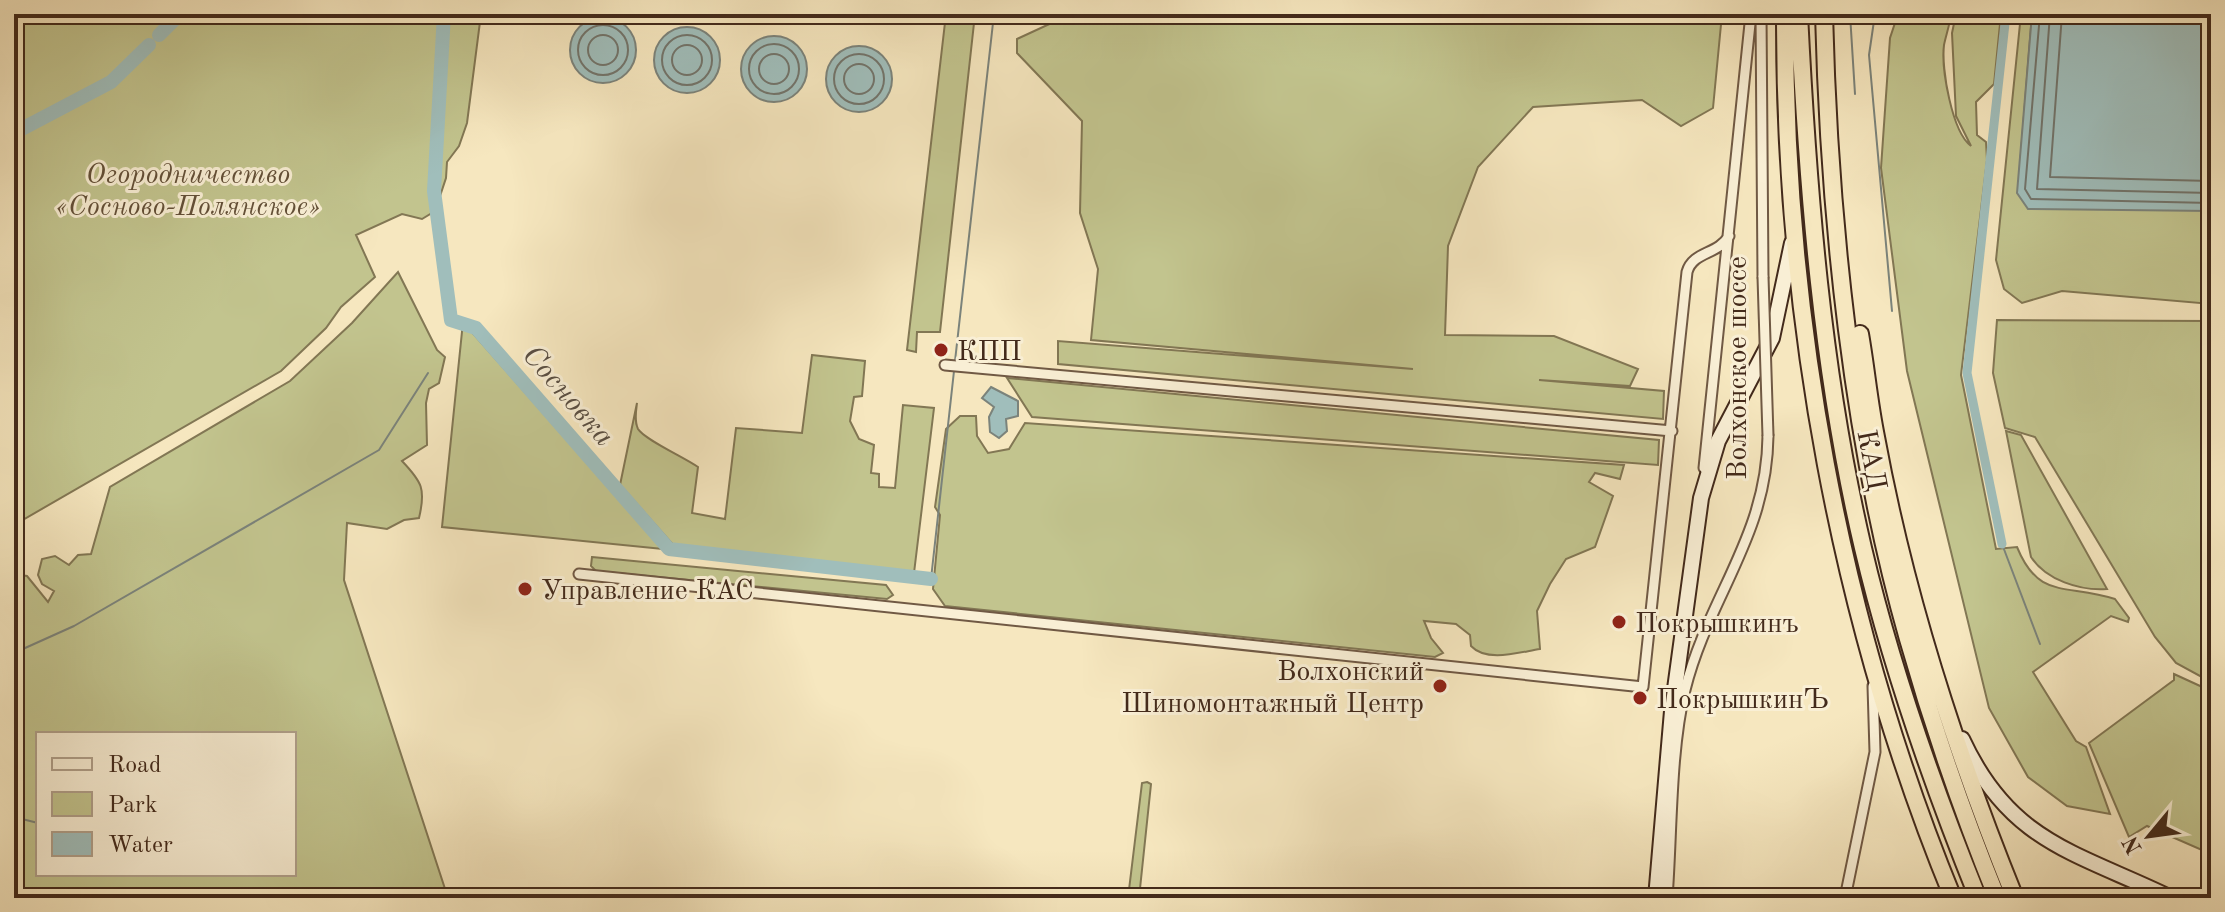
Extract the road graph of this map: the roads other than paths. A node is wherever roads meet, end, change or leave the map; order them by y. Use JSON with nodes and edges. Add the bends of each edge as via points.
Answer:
{"nodes":[{"id":1,"x":1751,"y":14,"type":"edge"},
{"id":2,"x":1761,"y":14,"type":"edge"},
{"id":3,"x":1785,"y":14,"type":"edge"},
{"id":4,"x":1799,"y":14,"type":"edge"},
{"id":5,"x":1824,"y":14,"type":"edge"},
{"id":6,"x":1837,"y":215,"type":"junction"},
{"id":7,"x":1794,"y":227,"type":"junction"},
{"id":8,"x":1729,"y":236,"type":"junction"},
{"id":9,"x":1703,"y":255,"type":"junction"},
{"id":10,"x":1725,"y":275,"type":"junction"},
{"id":11,"x":945,"y":365,"type":"dead end"},
{"id":12,"x":1672,"y":431,"type":"junction"},
{"id":13,"x":1701,"y":498,"type":"junction"},
{"id":14,"x":579,"y":574,"type":"dead end"},
{"id":15,"x":1867,"y":642,"type":"junction"},
{"id":16,"x":1938,"y":683,"type":"junction"},
{"id":17,"x":1656,"y":898,"type":"edge"},
{"id":18,"x":1667,"y":898,"type":"edge"},
{"id":19,"x":1845,"y":898,"type":"edge"},
{"id":20,"x":1953,"y":898,"type":"edge"},
{"id":21,"x":1978,"y":898,"type":"edge"},
{"id":22,"x":1997,"y":898,"type":"edge"},
{"id":23,"x":2015,"y":898,"type":"edge"},
{"id":24,"x":2171,"y":898,"type":"edge"}],
"edges":[{"from":1,"to":8,"type":"street","name":"Волхонское шоссе"},
{"from":2,"to":18,"type":"street","name":"Волхонское шоссе","bridge":true,"via":[[1767,462],[1754,524],[1706,627],[1684,693]]},
{"from":3,"to":7,"type":"highway"},
{"from":4,"to":21,"type":"highway","name":"КАД","via":[[1825,334],[1863,548],[1925,757]]},
{"from":5,"to":6,"type":"highway","name":"КАД"},
{"from":6,"to":16,"type":"highway","via":[[1875,436]]},
{"from":6,"to":22,"type":"highway","name":"КАД","via":[[1858,403],[1904,625]]},
{"from":7,"to":13,"type":"main road","via":[[1772,338],[1718,441]]},
{"from":7,"to":15,"type":"highway","via":[[1822,437]]},
{"from":8,"to":9,"type":"street","via":[[1723,246]]},
{"from":8,"to":10,"type":"street","name":"Волхонское шоссе"},
{"from":9,"to":10,"type":"street","via":[[1714,259]]},
{"from":9,"to":12,"type":"street","via":[[1689,264],[1687,272]]},
{"from":10,"to":13,"type":"street","name":"Волхонское шоссе"},
{"from":11,"to":12,"type":"street"},
{"from":12,"to":14,"type":"street","via":[[1643,687]]},
{"from":13,"to":17,"type":"main road","name":"Волхонское шоссе","via":[[1672,711]]},
{"from":15,"to":19,"type":"street","via":[[1876,708],[1875,752]]},
{"from":15,"to":20,"type":"highway"},
{"from":16,"to":23,"type":"highway","via":[[1967,776]]},
{"from":16,"to":24,"type":"main road","via":[[1971,757],[2009,812],[2060,849]]}]}
